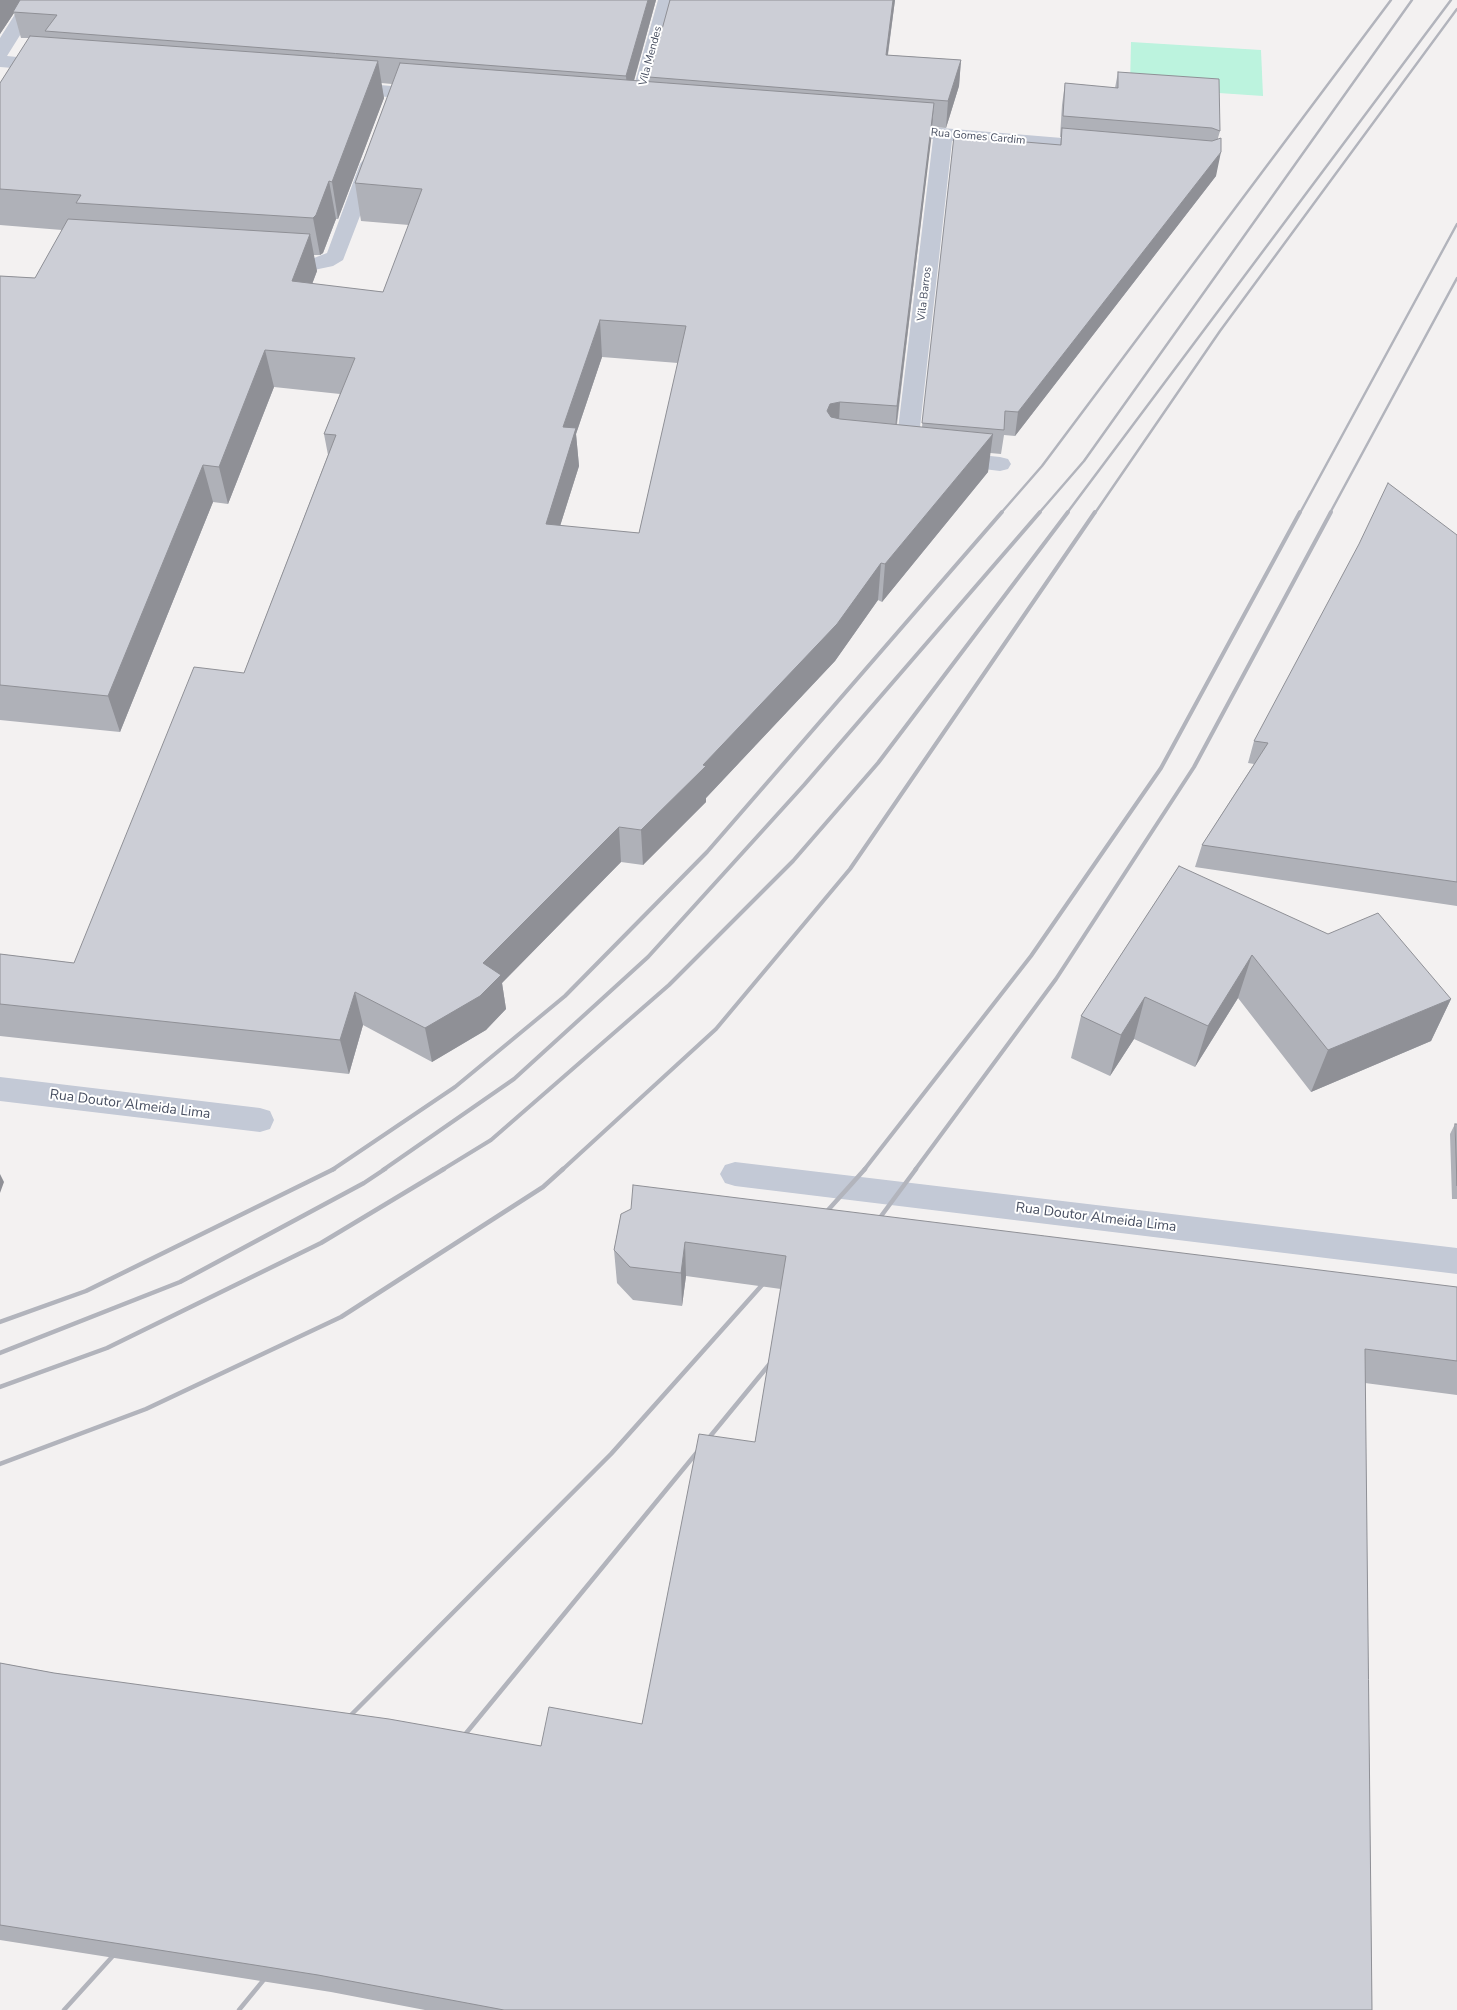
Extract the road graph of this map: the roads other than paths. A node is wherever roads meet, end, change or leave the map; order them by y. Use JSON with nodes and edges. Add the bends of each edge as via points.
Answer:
{"nodes":[{"id":1,"x":33,"y":0,"type":"edge"},
{"id":2,"x":667,"y":0,"type":"edge"},
{"id":3,"x":0,"y":52,"type":"edge"},
{"id":4,"x":0,"y":61,"type":"edge"},
{"id":5,"x":69,"y":67,"type":"edge"},
{"id":6,"x":327,"y":87,"type":"edge"},
{"id":7,"x":444,"y":96,"type":"edge"},
{"id":8,"x":617,"y":110,"type":"edge"},
{"id":9,"x":636,"y":111,"type":"junction"},
{"id":10,"x":656,"y":112,"type":"edge"},
{"id":11,"x":878,"y":129,"type":"edge"},
{"id":12,"x":943,"y":134,"type":"junction"},
{"id":13,"x":377,"y":147,"type":"edge"},
{"id":14,"x":1119,"y":149,"type":"edge"},
{"id":15,"x":256,"y":260,"type":"edge"},
{"id":16,"x":1000,"y":464,"type":"dead end"},
{"id":17,"x":0,"y":1089,"type":"edge"},
{"id":18,"x":260,"y":1120,"type":"dead end"},
{"id":19,"x":735,"y":1174,"type":"dead end"},
{"id":20,"x":1457,"y":1261,"type":"edge"}],
"edges":[{"from":1,"to":3,"type":"street"},
{"from":2,"to":9,"type":"street","name":"Vila Mendes"},
{"from":4,"to":5,"type":"street"},
{"from":6,"to":7,"type":"street","via":[[393,101]]},
{"from":8,"to":9,"type":"street"},
{"from":9,"to":10,"type":"street"},
{"from":11,"to":12,"type":"street","name":"Rua Gomes Cardim"},
{"from":12,"to":14,"type":"street","name":"Rua Gomes Cardim"},
{"from":12,"to":16,"type":"street","name":"Vila Barros","via":[[913,455]]},
{"from":13,"to":15,"type":"street","via":[[336,256],[314,264]]},
{"from":17,"to":18,"type":"street","name":"Rua Doutor Almeida Lima"},
{"from":19,"to":20,"type":"street","name":"Rua Doutor Almeida Lima"}]}
